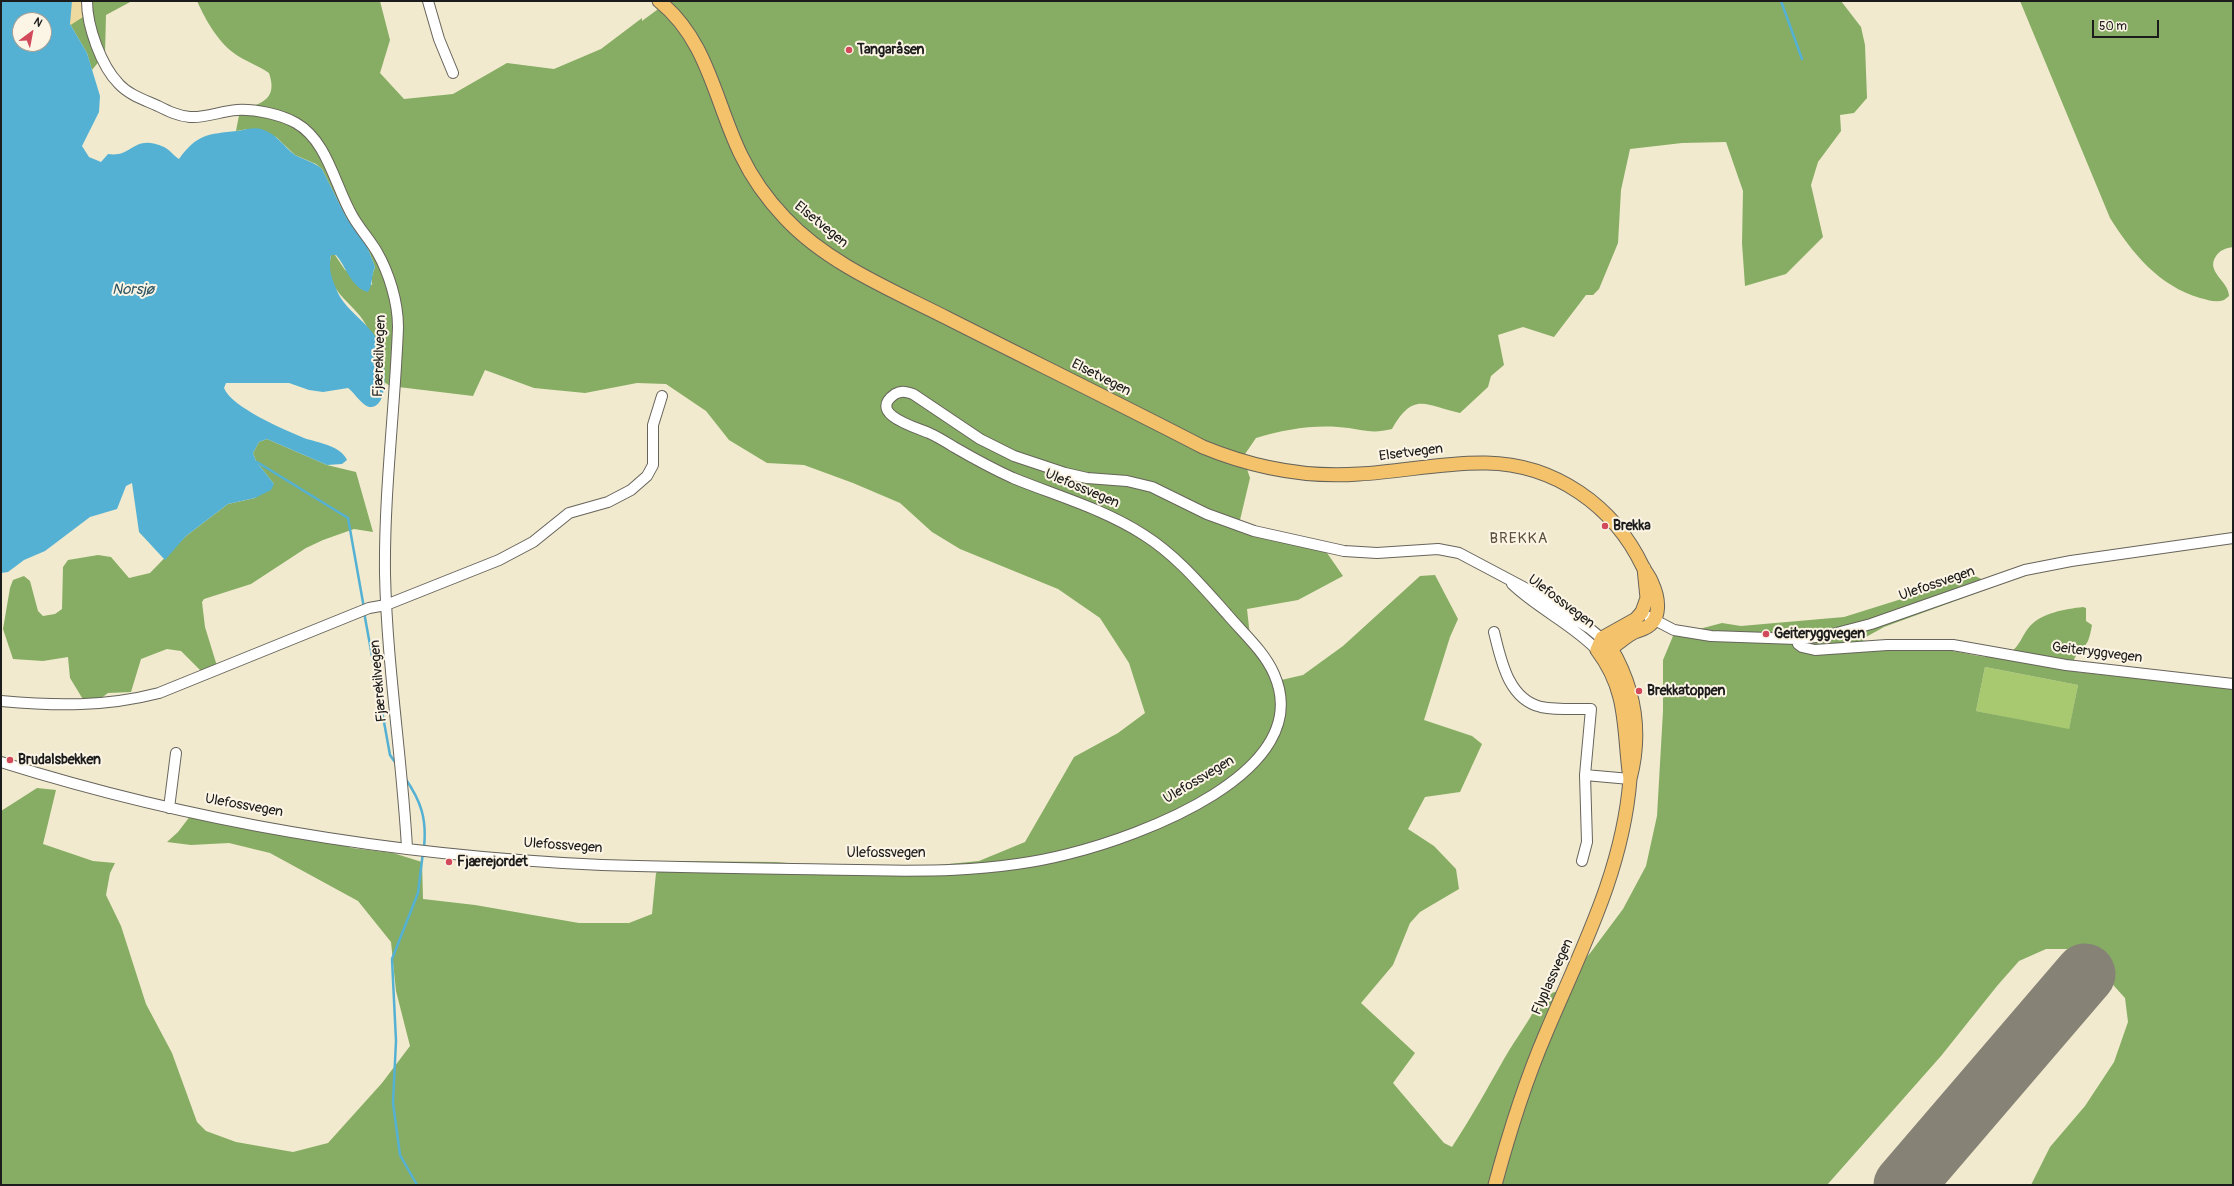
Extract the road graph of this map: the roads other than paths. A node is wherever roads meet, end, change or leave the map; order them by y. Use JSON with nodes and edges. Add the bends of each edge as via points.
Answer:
{"nodes":[{"id":1,"x":87,"y":1,"type":"edge"},
{"id":2,"x":428,"y":1,"type":"edge"},
{"id":3,"x":659,"y":1,"type":"edge"},
{"id":4,"x":453,"y":73,"type":"dead end"},
{"id":5,"x":662,"y":396,"type":"dead end"},
{"id":6,"x":2233,"y":538,"type":"edge"},
{"id":7,"x":1644,"y":568,"type":"junction"},
{"id":8,"x":386,"y":605,"type":"junction"},
{"id":9,"x":1642,"y":612,"type":"junction"},
{"id":10,"x":1654,"y":620,"type":"junction"},
{"id":11,"x":1494,"y":632,"type":"dead end"},
{"id":12,"x":1796,"y":640,"type":"junction"},
{"id":13,"x":1599,"y":644,"type":"junction"},
{"id":14,"x":1611,"y":648,"type":"junction"},
{"id":15,"x":2233,"y":684,"type":"edge"},
{"id":16,"x":1,"y":701,"type":"edge"},
{"id":17,"x":176,"y":754,"type":"dead end"},
{"id":18,"x":1,"y":762,"type":"edge"},
{"id":19,"x":1585,"y":775,"type":"junction"},
{"id":20,"x":1630,"y":779,"type":"junction"},
{"id":21,"x":169,"y":808,"type":"junction"},
{"id":22,"x":406,"y":848,"type":"junction"},
{"id":23,"x":1582,"y":861,"type":"dead end"},
{"id":24,"x":1495,"y":1185,"type":"edge"}],
"edges":[{"from":1,"to":8,"type":"street","name":"Fjærekilvegen","via":[[88,18],[108,69],[119,85],[132,94],[182,116],[204,117],[246,110],[289,120],[313,136],[348,209],[381,258],[395,304],[398,327],[388,465]]},
{"from":2,"to":4,"type":"street","via":[[439,39]]},
{"from":3,"to":7,"type":"main road","name":"Elsetvegen","via":[[682,24],[702,54],[740,154],[760,189],[799,232],[847,266],[1203,447],[1246,463],[1278,471],[1317,475],[1485,463],[1509,464],[1538,472],[1576,490],[1606,513],[1628,538]]},
{"from":5,"to":8,"type":"street","via":[[653,425],[653,465],[647,476],[630,490],[608,502],[569,513],[533,542],[499,560]]},
{"from":6,"to":12,"type":"street","name":"Ulefossvegen","via":[[2025,570],[1871,624],[1825,636]]},
{"from":7,"to":9,"type":"main road","name":"Elsetvegen","via":[[1647,598]]},
{"from":7,"to":10,"type":"main road","name":"Elsetvegen","via":[[1652,581],[1657,598]]},
{"from":8,"to":16,"type":"street","via":[[369,608],[172,689],[146,697],[61,706]]},
{"from":8,"to":22,"type":"street","name":"Fjærekilvegen"},
{"from":9,"to":10,"type":"street","name":"Ulefossvegen"},
{"from":9,"to":13,"type":"main road","name":"Ulefossvegen","via":[[1636,619]]},
{"from":10,"to":12,"type":"street","name":"Ulefossvegen","via":[[1674,630],[1691,634]]},
{"from":10,"to":14,"type":"main road"},
{"from":11,"to":19,"type":"street","via":[[1508,678],[1523,697],[1541,706],[1591,710]]},
{"from":12,"to":15,"type":"street","name":"Geiteryggvegen","via":[[1802,647],[1815,650],[1887,645],[1953,645],[2066,665]]},
{"from":13,"to":14,"type":"street","name":"Ulefossvegen"},
{"from":13,"to":20,"type":"main road","name":"Flyplassvegen","via":[[1621,696]]},
{"from":13,"to":22,"type":"street","name":"Ulefossvegen","via":[[1556,606],[1527,588],[1450,550],[1364,553],[1282,539],[1223,522],[1152,487],[1127,481],[1087,478],[1052,470],[995,448],[913,394],[900,392],[888,403],[889,412],[895,420],[932,434],[1014,478],[1101,512],[1138,531],[1186,568],[1258,650],[1276,680],[1280,700],[1279,718],[1272,738],[1251,766],[1229,784],[1191,806],[1120,838],[1068,854],[985,868],[902,870],[598,864]]},
{"from":14,"to":20,"type":"main road","name":"Flyplassvegen","via":[[1626,678],[1634,705],[1636,741]]},
{"from":17,"to":21,"type":"street"},
{"from":18,"to":21,"type":"street","name":"Ulefossvegen","via":[[88,789]]},
{"from":19,"to":20,"type":"street"},
{"from":19,"to":23,"type":"street","via":[[1587,842]]},
{"from":20,"to":24,"type":"main road","name":"Flyplassvegen","via":[[1622,833],[1608,887],[1531,1072]]},
{"from":21,"to":22,"type":"street","name":"Ulefossvegen","via":[[242,823]]}]}
